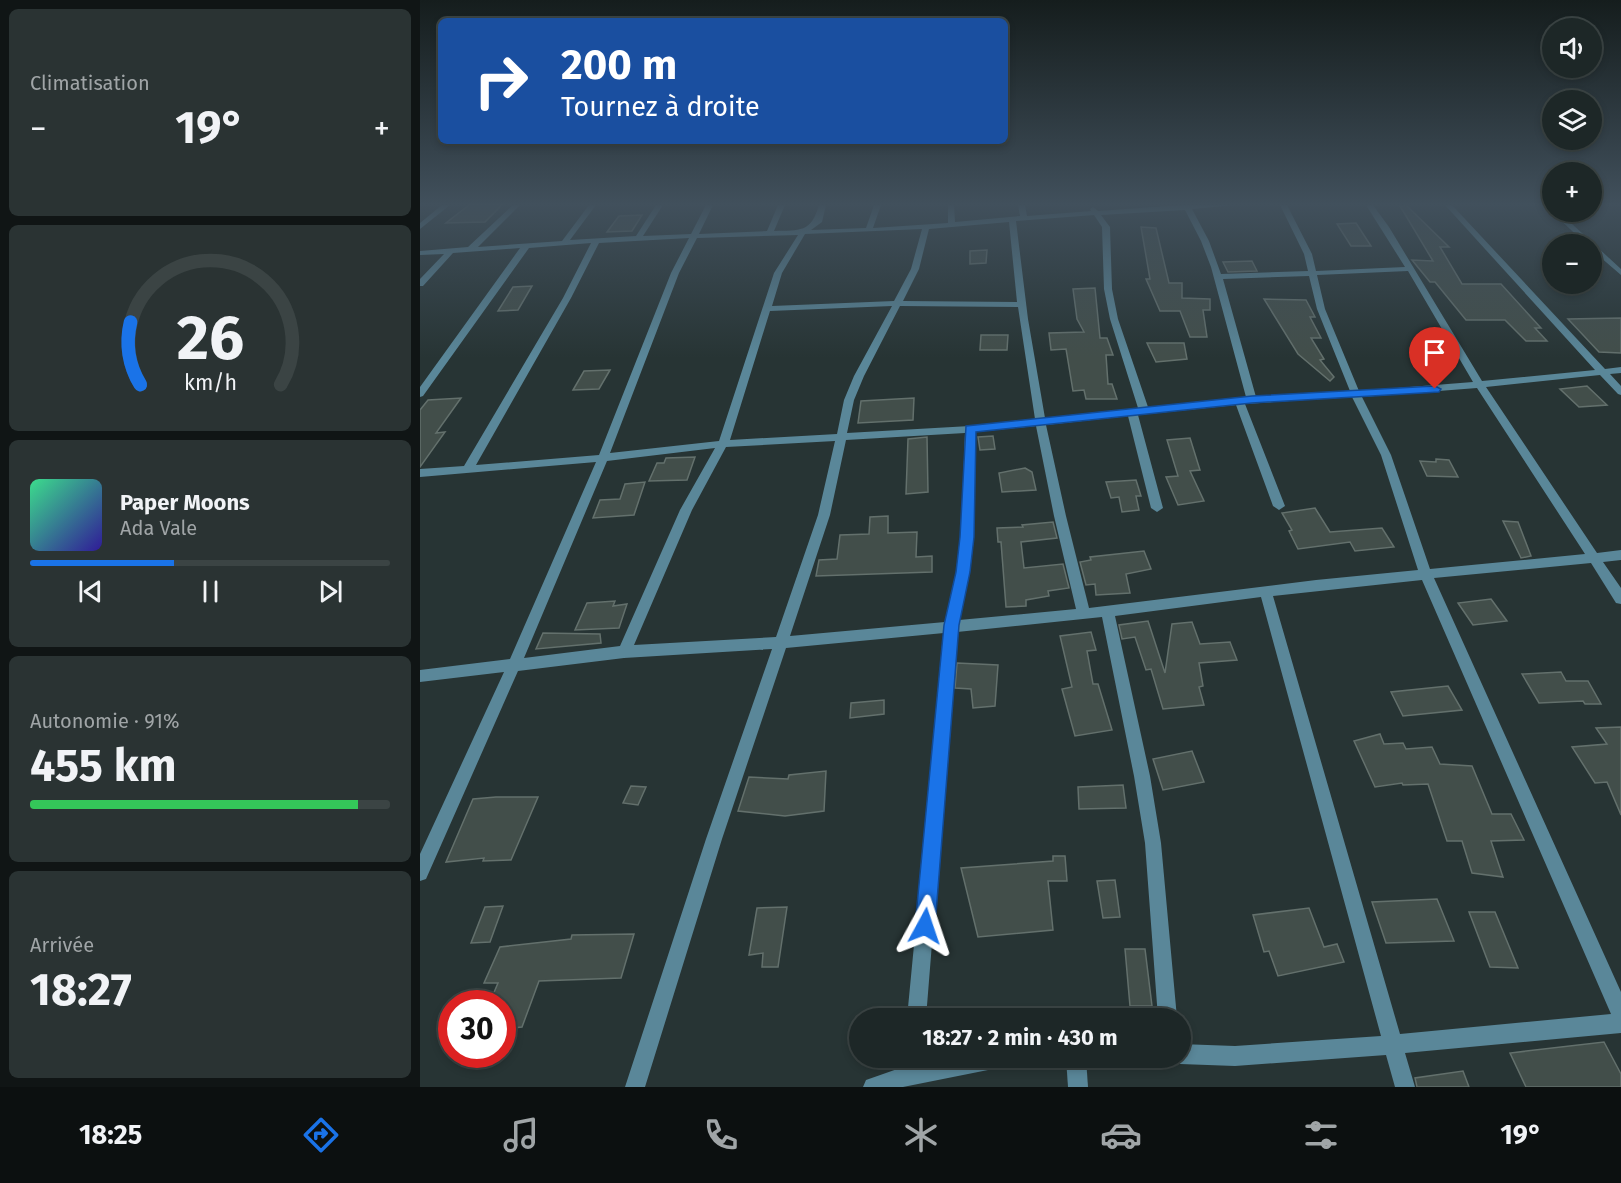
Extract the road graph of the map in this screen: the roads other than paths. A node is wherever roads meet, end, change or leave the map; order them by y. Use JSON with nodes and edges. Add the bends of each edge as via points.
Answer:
{"nodes":[{"id":1,"x":447,"y":256,"type":"edge"},
{"id":2,"x":519,"y":256,"type":"edge"},
{"id":3,"x":589,"y":256,"type":"edge"},
{"id":4,"x":685,"y":256,"type":"edge"},
{"id":5,"x":789,"y":256,"type":"edge"},
{"id":6,"x":918,"y":256,"type":"edge"},
{"id":7,"x":1017,"y":256,"type":"edge"},
{"id":8,"x":1108,"y":256,"type":"edge"},
{"id":9,"x":1210,"y":256,"type":"edge"},
{"id":10,"x":1308,"y":256,"type":"edge"},
{"id":11,"x":1401,"y":256,"type":"edge"},
{"id":12,"x":1495,"y":256,"type":"edge"},
{"id":13,"x":1602,"y":256,"type":"edge"},
{"id":14,"x":1410,"y":269,"type":"junction"},
{"id":15,"x":1621,"y":273,"type":"edge"},
{"id":16,"x":1312,"y":275,"type":"junction"},
{"id":17,"x":1217,"y":277,"type":"junction"},
{"id":18,"x":420,"y":284,"type":"edge"},
{"id":19,"x":897,"y":303,"type":"junction"},
{"id":20,"x":1023,"y":305,"type":"junction"},
{"id":21,"x":768,"y":309,"type":"junction"},
{"id":22,"x":1621,"y":370,"type":"edge"},
{"id":23,"x":1604,"y":371,"type":"junction"},
{"id":24,"x":1480,"y":385,"type":"junction"},
{"id":25,"x":1621,"y":392,"type":"edge"},
{"id":26,"x":420,"y":394,"type":"edge"},
{"id":27,"x":1356,"y":394,"type":"junction"},
{"id":28,"x":1252,"y":400,"type":"junction"},
{"id":29,"x":1239,"y":401,"type":"junction"},
{"id":30,"x":1138,"y":412,"type":"junction"},
{"id":31,"x":1040,"y":423,"type":"junction"},
{"id":32,"x":970,"y":429,"type":"junction"},
{"id":33,"x":840,"y":436,"type":"junction"},
{"id":34,"x":723,"y":444,"type":"junction"},
{"id":35,"x":603,"y":458,"type":"junction"},
{"id":36,"x":467,"y":470,"type":"junction"},
{"id":37,"x":420,"y":474,"type":"edge"},
{"id":38,"x":1279,"y":506,"type":"dead end"},
{"id":39,"x":1157,"y":508,"type":"dead end"},
{"id":40,"x":1621,"y":555,"type":"edge"},
{"id":41,"x":1594,"y":558,"type":"junction"},
{"id":42,"x":1426,"y":574,"type":"junction"},
{"id":43,"x":1266,"y":592,"type":"junction"},
{"id":44,"x":1621,"y":599,"type":"edge"},
{"id":45,"x":1107,"y":611,"type":"junction"},
{"id":46,"x":1084,"y":614,"type":"junction"},
{"id":47,"x":951,"y":625,"type":"junction"},
{"id":48,"x":779,"y":643,"type":"junction"},
{"id":49,"x":624,"y":652,"type":"junction"},
{"id":50,"x":514,"y":665,"type":"junction"},
{"id":51,"x":420,"y":676,"type":"edge"},
{"id":52,"x":420,"y":873,"type":"edge"},
{"id":53,"x":918,"y":1008,"type":"edge"},
{"id":54,"x":1167,"y":1008,"type":"edge"},
{"id":55,"x":1621,"y":1014,"type":"edge"},
{"id":56,"x":1621,"y":1023,"type":"edge"},
{"id":57,"x":1392,"y":1045,"type":"junction"},
{"id":58,"x":1191,"y":1054,"type":"edge"},
{"id":59,"x":909,"y":1068,"type":"edge"},
{"id":60,"x":1077,"y":1068,"type":"edge"},
{"id":61,"x":635,"y":1087,"type":"edge"},
{"id":62,"x":873,"y":1087,"type":"edge"},
{"id":63,"x":1078,"y":1087,"type":"edge"},
{"id":64,"x":1405,"y":1087,"type":"edge"}],
"edges":[{"from":1,"to":18,"type":"street"},
{"from":2,"to":26,"type":"street"},
{"from":3,"to":36,"type":"street"},
{"from":4,"to":35,"type":"street"},
{"from":5,"to":21,"type":"street","via":[[778,273]]},
{"from":6,"to":19,"type":"street"},
{"from":7,"to":20,"type":"street"},
{"from":8,"to":30,"type":"street","via":[[1110,299]]},
{"from":9,"to":17,"type":"street"},
{"from":10,"to":16,"type":"street"},
{"from":11,"to":14,"type":"street"},
{"from":12,"to":23,"type":"street"},
{"from":13,"to":15,"type":"street"},
{"from":14,"to":16,"type":"street"},
{"from":14,"to":24,"type":"street"},
{"from":16,"to":17,"type":"street"},
{"from":16,"to":27,"type":"street","via":[[1321,309]]},
{"from":17,"to":28,"type":"street"},
{"from":19,"to":20,"type":"street"},
{"from":19,"to":21,"type":"street"},
{"from":19,"to":33,"type":"street","via":[[859,376]]},
{"from":20,"to":31,"type":"street"},
{"from":21,"to":34,"type":"street"},
{"from":22,"to":23,"type":"street"},
{"from":23,"to":24,"type":"street"},
{"from":23,"to":25,"type":"street"},
{"from":24,"to":27,"type":"street"},
{"from":24,"to":41,"type":"street"},
{"from":27,"to":28,"type":"street"},
{"from":27,"to":42,"type":"street","via":[[1386,455]]},
{"from":28,"to":29,"type":"street"},
{"from":29,"to":30,"type":"street"},
{"from":29,"to":38,"type":"street"},
{"from":30,"to":31,"type":"street"},
{"from":30,"to":39,"type":"street"},
{"from":31,"to":32,"type":"street"},
{"from":31,"to":46,"type":"street"},
{"from":32,"to":33,"type":"street"},
{"from":32,"to":47,"type":"street","via":[[967,537]]},
{"from":33,"to":34,"type":"street"},
{"from":33,"to":48,"type":"street","via":[[824,515]]},
{"from":34,"to":35,"type":"street"},
{"from":34,"to":49,"type":"street","via":[[686,510]]},
{"from":35,"to":36,"type":"street"},
{"from":35,"to":50,"type":"street"},
{"from":36,"to":37,"type":"street"},
{"from":40,"to":41,"type":"street"},
{"from":41,"to":42,"type":"street"},
{"from":41,"to":44,"type":"street"},
{"from":42,"to":43,"type":"street"},
{"from":42,"to":55,"type":"street"},
{"from":43,"to":45,"type":"street"},
{"from":43,"to":57,"type":"street"},
{"from":45,"to":46,"type":"street"},
{"from":45,"to":54,"type":"street","via":[[1153,843]]},
{"from":46,"to":47,"type":"street"},
{"from":47,"to":48,"type":"street"},
{"from":47,"to":53,"type":"street"},
{"from":48,"to":49,"type":"street"},
{"from":48,"to":61,"type":"street"},
{"from":49,"to":50,"type":"street"},
{"from":50,"to":51,"type":"street"},
{"from":50,"to":52,"type":"street"},
{"from":56,"to":57,"type":"street"},
{"from":57,"to":58,"type":"street","via":[[1235,1056]]},
{"from":57,"to":64,"type":"street"},
{"from":59,"to":62,"type":"street"},
{"from":60,"to":63,"type":"street"}]}
